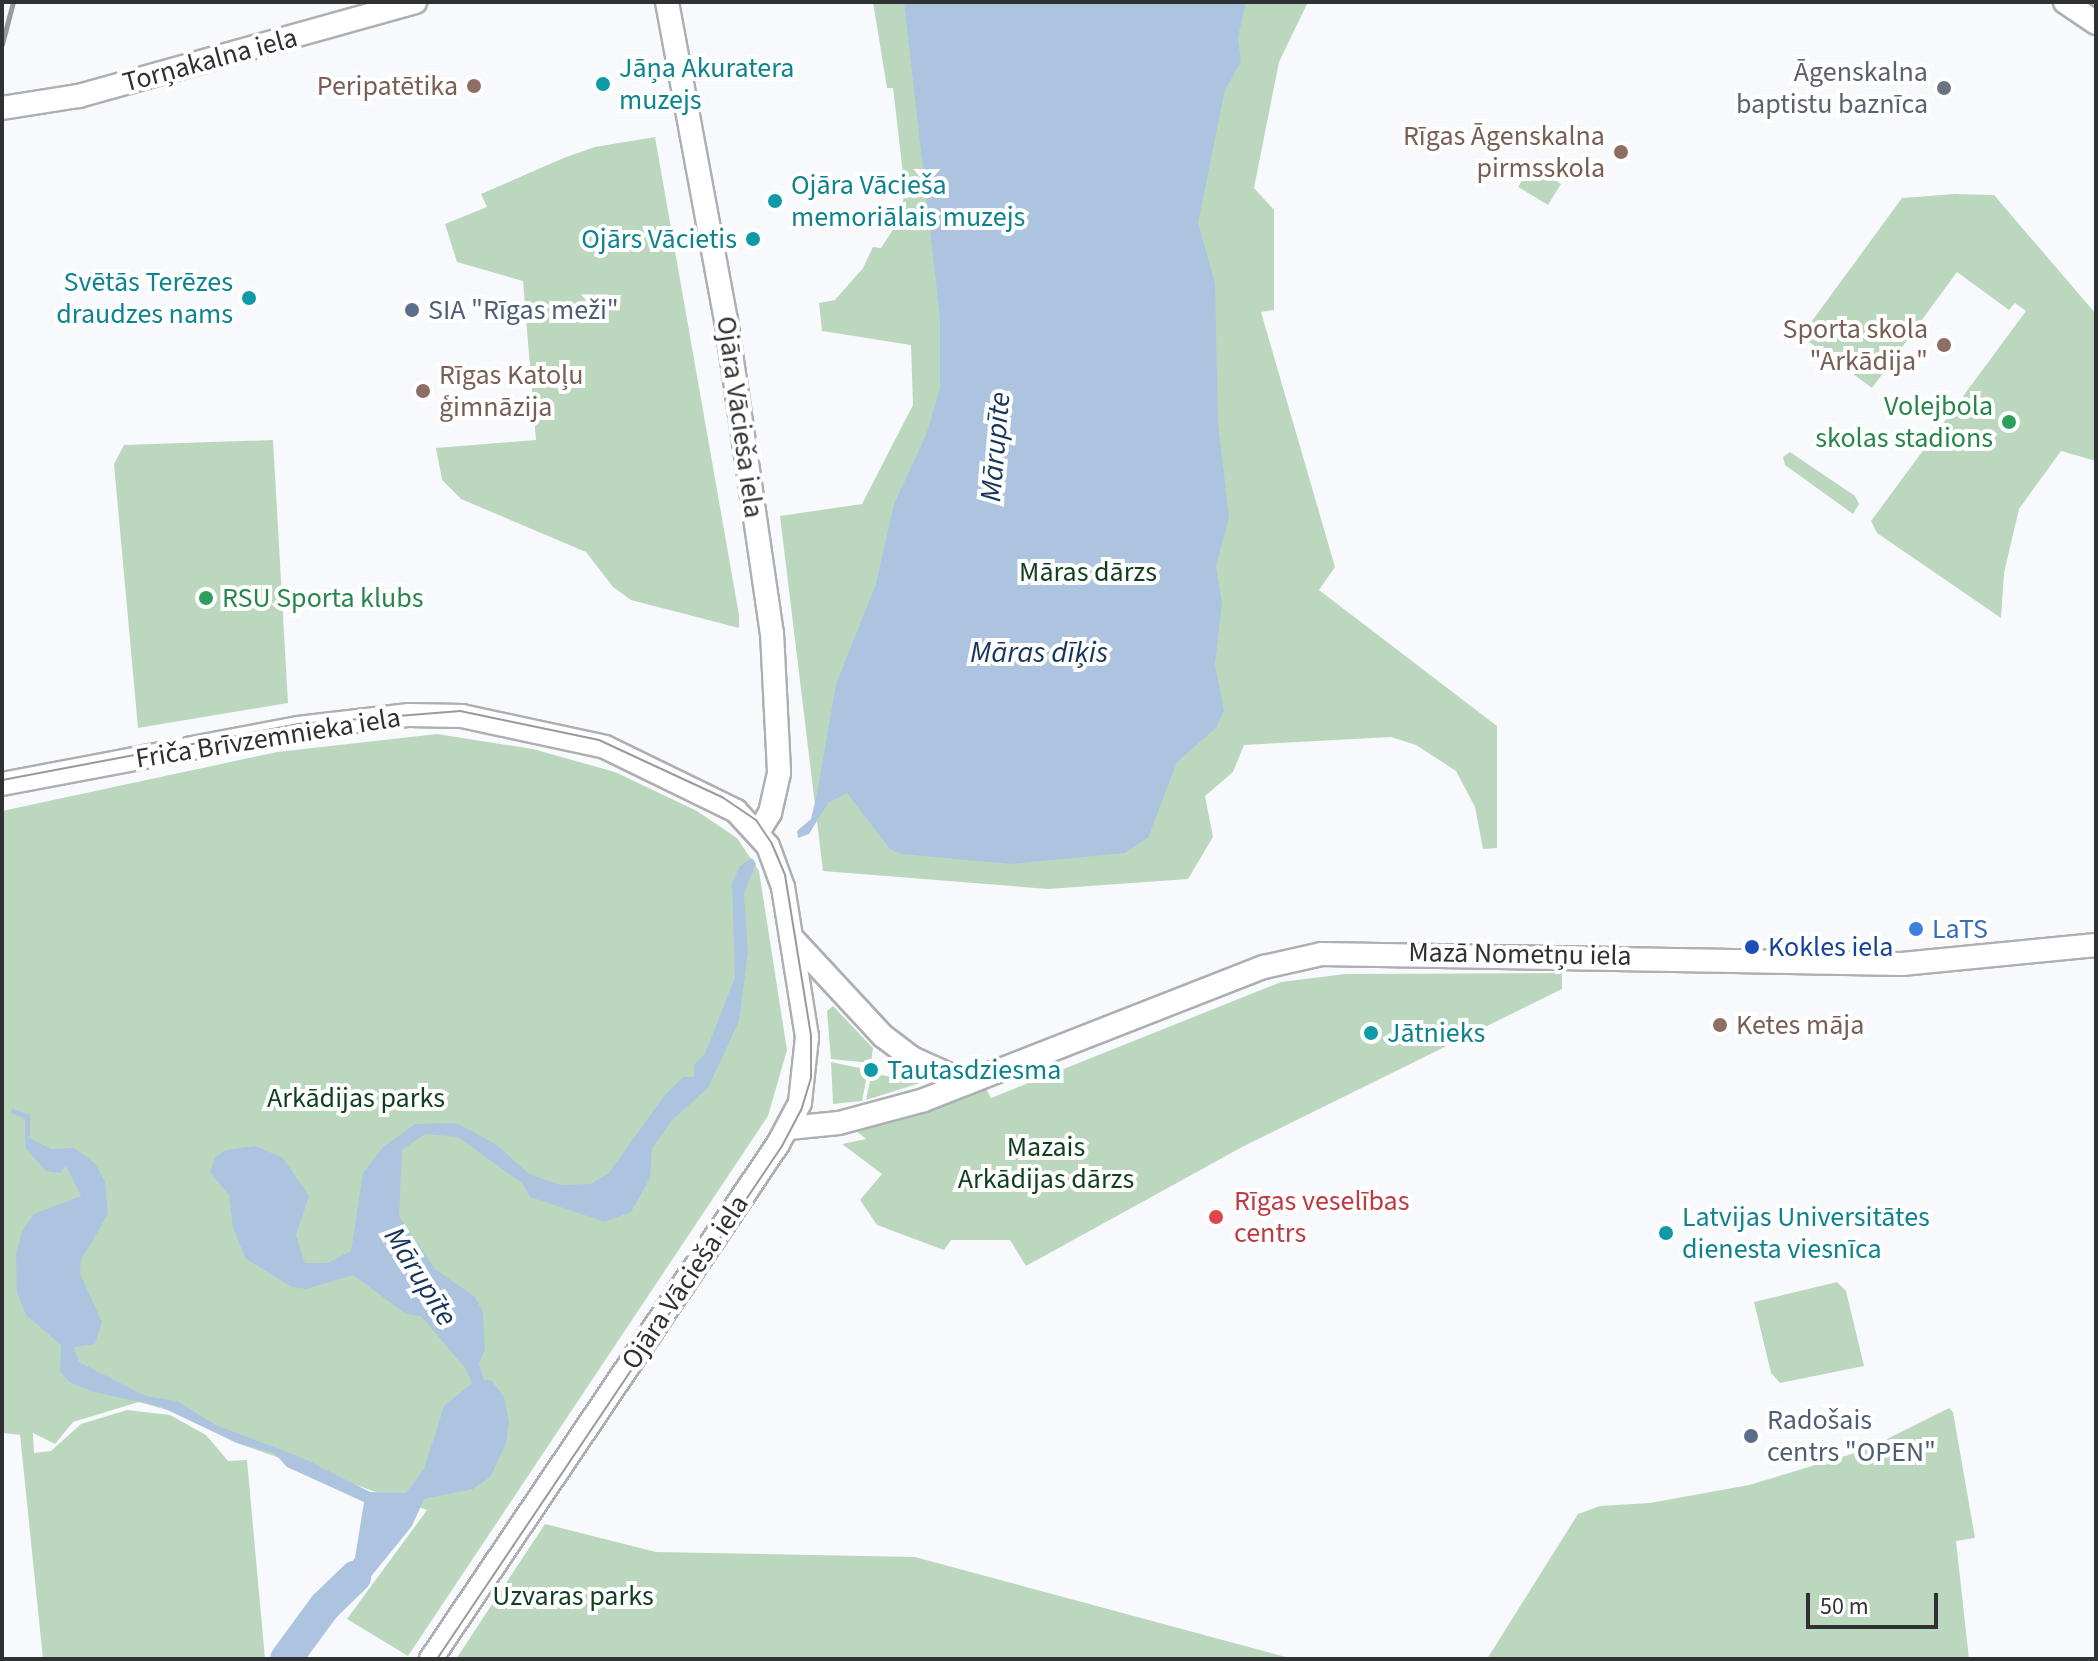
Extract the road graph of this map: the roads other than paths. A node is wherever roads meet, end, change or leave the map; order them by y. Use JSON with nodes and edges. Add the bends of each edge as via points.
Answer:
{"nodes":[{"id":1,"x":415,"y":2,"type":"edge"},
{"id":2,"x":667,"y":2,"type":"edge"},
{"id":3,"x":2065,"y":2,"type":"edge"},
{"id":4,"x":2096,"y":23,"type":"edge"},
{"id":5,"x":2,"y":108,"type":"edge"},
{"id":6,"x":2,"y":784,"type":"edge"},
{"id":7,"x":758,"y":832,"type":"junction"},
{"id":8,"x":777,"y":866,"type":"joint"},
{"id":9,"x":791,"y":937,"type":"junction"},
{"id":10,"x":2096,"y":945,"type":"edge"},
{"id":11,"x":967,"y":1083,"type":"junction"},
{"id":12,"x":789,"y":1128,"type":"junction"},
{"id":13,"x":431,"y":1659,"type":"edge"}],
"edges":[{"from":1,"to":5,"type":"street","name":"Torņakalna iela"},
{"from":2,"to":7,"type":"street","name":"Ojāra Vācieša iela","via":[[726,319],[772,633],[779,773],[770,813]]},
{"from":3,"to":4,"type":"street"},
{"from":6,"to":7,"type":"street","name":"Friča Brīvzemnieka iela","via":[[298,728],[409,715],[462,716],[605,747],[710,797]]},
{"from":7,"to":8,"type":"street","name":"Friča Brīvzemnieka iela"},
{"from":8,"to":9,"type":"street","name":"Ojāra Vācieša iela"},
{"from":9,"to":11,"type":"street","via":[[883,1036],[912,1058]]},
{"from":9,"to":12,"type":"street","name":"Ojāra Vācieša iela","via":[[808,1061]]},
{"from":10,"to":11,"type":"street","name":"Mazā Nometņu iela","via":[[1902,964],[1321,954],[1253,971]]},
{"from":11,"to":12,"type":"street","name":"Mazā Nometņu iela","via":[[869,1116]]},
{"from":12,"to":13,"type":"street","name":"Ojāra Vācieša iela"}]}
